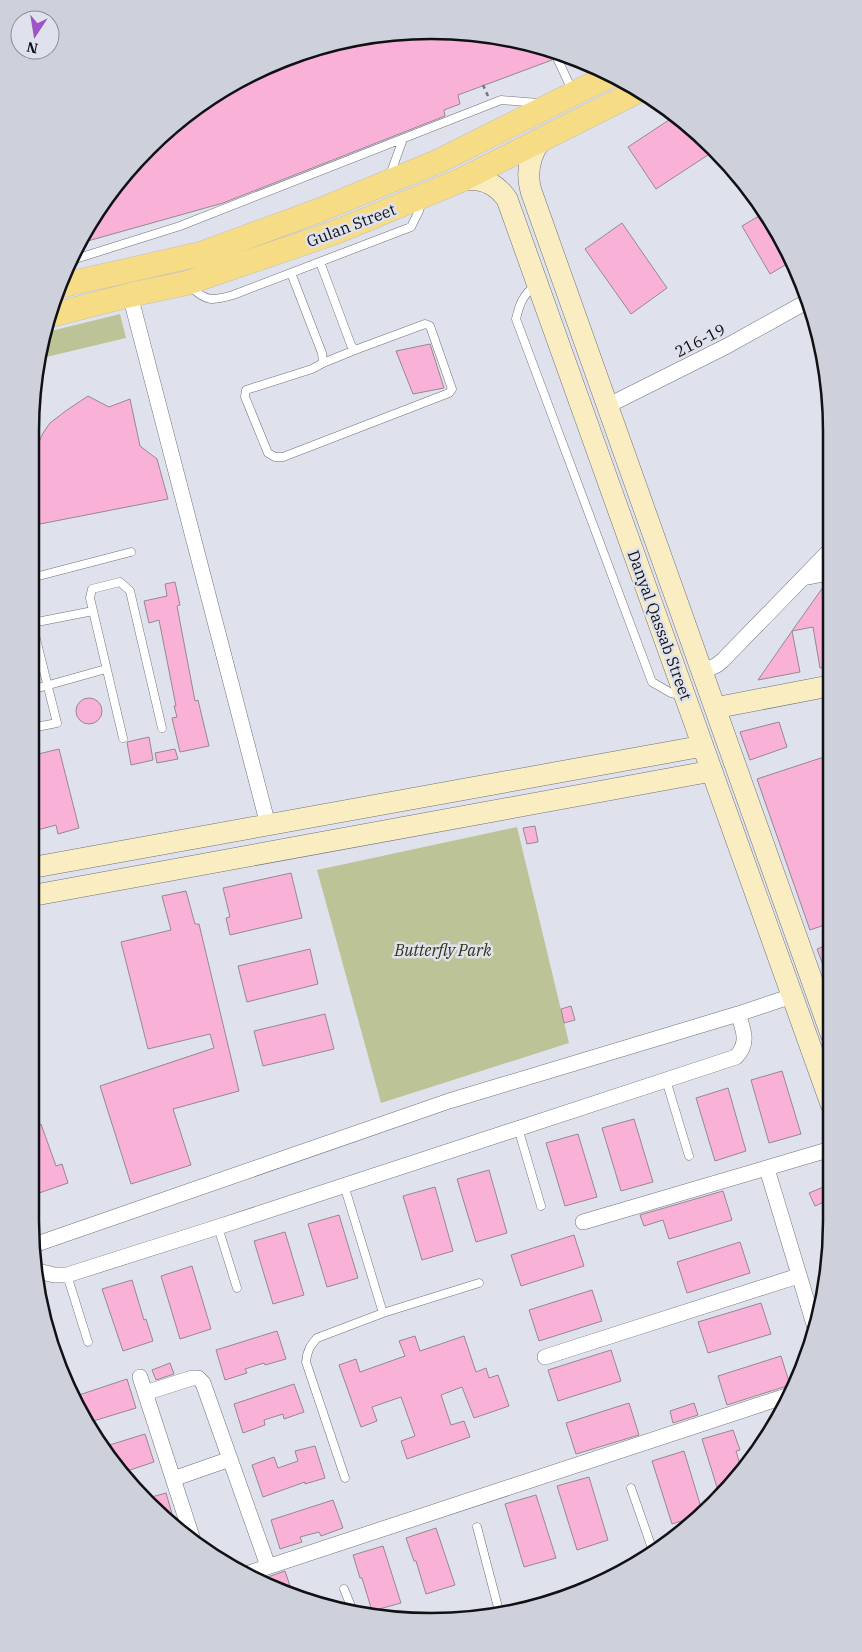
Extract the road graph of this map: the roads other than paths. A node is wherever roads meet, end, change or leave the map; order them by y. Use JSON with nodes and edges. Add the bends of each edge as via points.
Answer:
{"nodes":[{"id":1,"x":556,"y":60,"type":"edge"},
{"id":2,"x":599,"y":77,"type":"edge"},
{"id":3,"x":632,"y":94,"type":"edge"},
{"id":4,"x":565,"y":98,"type":"junction"},
{"id":5,"x":403,"y":139,"type":"junction"},
{"id":6,"x":540,"y":141,"type":"junction"},
{"id":7,"x":459,"y":181,"type":"junction"},
{"id":8,"x":386,"y":183,"type":"junction"},
{"id":9,"x":423,"y":196,"type":"junction"},
{"id":10,"x":533,"y":198,"type":"junction"},
{"id":11,"x":508,"y":203,"type":"junction"},
{"id":12,"x":79,"y":257,"type":"edge"},
{"id":13,"x":320,"y":262,"type":"junction"},
{"id":14,"x":291,"y":273,"type":"junction"},
{"id":15,"x":187,"y":283,"type":"junction"},
{"id":16,"x":68,"y":284,"type":"edge"},
{"id":17,"x":537,"y":285,"type":"junction"},
{"id":18,"x":130,"y":295,"type":"junction"},
{"id":19,"x":802,"y":304,"type":"edge"},
{"id":20,"x":57,"y":314,"type":"edge"},
{"id":21,"x":355,"y":350,"type":"junction"},
{"id":22,"x":323,"y":363,"type":"junction"},
{"id":23,"x":607,"y":406,"type":"junction"},
{"id":24,"x":131,"y":552,"type":"dead end"},
{"id":25,"x":823,"y":557,"type":"edge"},
{"id":26,"x":823,"y":574,"type":"edge"},
{"id":27,"x":39,"y":576,"type":"edge"},
{"id":28,"x":803,"y":578,"type":"junction"},
{"id":29,"x":93,"y":611,"type":"junction"},
{"id":30,"x":39,"y":620,"type":"edge"},
{"id":31,"x":39,"y":652,"type":"edge"},
{"id":32,"x":106,"y":669,"type":"junction"},
{"id":33,"x":702,"y":672,"type":"junction"},
{"id":34,"x":48,"y":686,"type":"junction"},
{"id":35,"x":39,"y":688,"type":"edge"},
{"id":36,"x":823,"y":691,"type":"edge"},
{"id":37,"x":686,"y":697,"type":"junction"},
{"id":38,"x":715,"y":708,"type":"junction"},
{"id":39,"x":39,"y":726,"type":"edge"},
{"id":40,"x":162,"y":728,"type":"dead end"},
{"id":41,"x":123,"y":738,"type":"dead end"},
{"id":42,"x":703,"y":746,"type":"junction"},
{"id":43,"x":712,"y":771,"type":"junction"},
{"id":44,"x":268,"y":825,"type":"junction"},
{"id":45,"x":39,"y":866,"type":"edge"},
{"id":46,"x":779,"y":888,"type":"junction"},
{"id":47,"x":39,"y":894,"type":"edge"},
{"id":48,"x":756,"y":895,"type":"junction"},
{"id":49,"x":823,"y":995,"type":"edge"},
{"id":50,"x":792,"y":996,"type":"junction"},
{"id":51,"x":738,"y":1014,"type":"junction"},
{"id":52,"x":666,"y":1080,"type":"junction"},
{"id":53,"x":823,"y":1082,"type":"edge"},
{"id":54,"x":518,"y":1128,"type":"junction"},
{"id":55,"x":823,"y":1151,"type":"edge"},
{"id":56,"x":689,"y":1156,"type":"dead end"},
{"id":57,"x":767,"y":1169,"type":"junction"},
{"id":58,"x":344,"y":1185,"type":"junction"},
{"id":59,"x":541,"y":1206,"type":"dead end"},
{"id":60,"x":583,"y":1222,"type":"dead end"},
{"id":61,"x":218,"y":1227,"type":"junction"},
{"id":62,"x":40,"y":1243,"type":"edge"},
{"id":63,"x":42,"y":1272,"type":"edge"},
{"id":64,"x":67,"y":1275,"type":"junction"},
{"id":65,"x":798,"y":1276,"type":"junction"},
{"id":66,"x":479,"y":1283,"type":"dead end"},
{"id":67,"x":237,"y":1288,"type":"dead end"},
{"id":68,"x":383,"y":1313,"type":"junction"},
{"id":69,"x":811,"y":1317,"type":"edge"},
{"id":70,"x":88,"y":1342,"type":"dead end"},
{"id":71,"x":545,"y":1357,"type":"dead end"},
{"id":72,"x":140,"y":1377,"type":"dead end"},
{"id":73,"x":145,"y":1393,"type":"junction"},
{"id":74,"x":781,"y":1398,"type":"edge"},
{"id":75,"x":230,"y":1458,"type":"junction"},
{"id":76,"x":345,"y":1478,"type":"dead end"},
{"id":77,"x":173,"y":1479,"type":"junction"},
{"id":78,"x":631,"y":1488,"type":"dead end"},
{"id":79,"x":477,"y":1527,"type":"dead end"},
{"id":80,"x":190,"y":1530,"type":"edge"},
{"id":81,"x":651,"y":1546,"type":"edge"},
{"id":82,"x":268,"y":1566,"type":"junction"},
{"id":83,"x":254,"y":1571,"type":"edge"},
{"id":84,"x":344,"y":1589,"type":"dead end"},
{"id":85,"x":351,"y":1605,"type":"edge"},
{"id":86,"x":498,"y":1608,"type":"edge"}],
"edges":[{"from":1,"to":4,"type":"lane"},
{"from":2,"to":4,"type":"main road","name":"Gulan Street"},
{"from":3,"to":6,"type":"main road","name":"Gulan Street"},
{"from":4,"to":5,"type":"lane","via":[[501,100]]},
{"from":4,"to":8,"type":"main road","name":"Gulan Street","via":[[439,161]]},
{"from":5,"to":8,"type":"lane"},
{"from":5,"to":12,"type":"lane","via":[[180,226]]},
{"from":6,"to":7,"type":"main road","name":"Gulan Street"},
{"from":6,"to":10,"type":"street","name":"Danyal Qassab Street","via":[[528,168]]},
{"from":7,"to":9,"type":"main road","name":"Gulan Street"},
{"from":7,"to":11,"type":"street","name":"Danyal Qassab Street","via":[[480,179],[490,183],[502,192]]},
{"from":8,"to":16,"type":"main road","name":"Gulan Street","via":[[200,254]]},
{"from":9,"to":13,"type":"lane","via":[[411,227]]},
{"from":9,"to":15,"type":"main road","name":"Gulan Street","via":[[336,232]]},
{"from":10,"to":11,"type":"street","via":[[521,190],[512,194]]},
{"from":10,"to":23,"type":"street","name":"Danyal Qassab Street"},
{"from":11,"to":17,"type":"street","name":"Danyal Qassab Street"},
{"from":13,"to":14,"type":"lane"},
{"from":13,"to":21,"type":"lane"},
{"from":14,"to":15,"type":"lane","via":[[214,300],[204,297]]},
{"from":14,"to":22,"type":"lane"},
{"from":15,"to":18,"type":"main road","name":"Gulan Street"},
{"from":17,"to":37,"type":"street","name":"Danyal Qassab Street"},
{"from":17,"to":37,"type":"lane","via":[[530,289],[519,305],[516,319],[652,682]]},
{"from":18,"to":20,"type":"main road","name":"Gulan Street"},
{"from":18,"to":44,"type":"street"},
{"from":19,"to":23,"type":"street","name":"216-19"},
{"from":21,"to":22,"type":"lane"},
{"from":21,"to":22,"type":"lane","via":[[425,324],[430,326],[452,389],[449,393],[283,457],[275,457],[268,453],[245,397],[246,390]]},
{"from":23,"to":33,"type":"street","name":"Danyal Qassab Street"},
{"from":24,"to":27,"type":"lane"},
{"from":25,"to":28,"type":"street"},
{"from":26,"to":28,"type":"street"},
{"from":28,"to":33,"type":"street","via":[[723,660]]},
{"from":29,"to":30,"type":"lane"},
{"from":29,"to":32,"type":"lane"},
{"from":29,"to":40,"type":"lane","via":[[92,589],[120,582],[130,591]]},
{"from":31,"to":34,"type":"lane"},
{"from":32,"to":34,"type":"lane"},
{"from":32,"to":41,"type":"lane"},
{"from":33,"to":38,"type":"street","name":"Danyal Qassab Street"},
{"from":34,"to":35,"type":"lane"},
{"from":34,"to":39,"type":"lane","via":[[57,723]]},
{"from":36,"to":38,"type":"street"},
{"from":37,"to":42,"type":"street","name":"Danyal Qassab Street"},
{"from":38,"to":46,"type":"street","name":"Danyal Qassab Street"},
{"from":42,"to":43,"type":"street","name":"Danyal Qassab Street"},
{"from":42,"to":44,"type":"street"},
{"from":43,"to":47,"type":"street"},
{"from":43,"to":48,"type":"street","name":"Danyal Qassab Street"},
{"from":44,"to":45,"type":"street"},
{"from":46,"to":48,"type":"street"},
{"from":46,"to":49,"type":"street","name":"Danyal Qassab Street"},
{"from":48,"to":50,"type":"street","name":"Danyal Qassab Street"},
{"from":50,"to":51,"type":"street"},
{"from":50,"to":53,"type":"street","name":"Danyal Qassab Street"},
{"from":51,"to":52,"type":"street","via":[[744,1043],[736,1057]]},
{"from":51,"to":62,"type":"street","via":[[449,1100]]},
{"from":52,"to":54,"type":"street"},
{"from":52,"to":56,"type":"lane"},
{"from":54,"to":58,"type":"street"},
{"from":54,"to":59,"type":"lane"},
{"from":55,"to":57,"type":"street"},
{"from":57,"to":60,"type":"street"},
{"from":57,"to":65,"type":"street"},
{"from":58,"to":61,"type":"street"},
{"from":58,"to":68,"type":"lane"},
{"from":61,"to":64,"type":"street"},
{"from":61,"to":67,"type":"lane"},
{"from":63,"to":64,"type":"street"},
{"from":64,"to":70,"type":"lane"},
{"from":65,"to":69,"type":"street"},
{"from":65,"to":71,"type":"street"},
{"from":66,"to":68,"type":"lane"},
{"from":68,"to":76,"type":"lane","via":[[317,1338],[307,1353],[306,1362]]},
{"from":72,"to":73,"type":"street"},
{"from":73,"to":75,"type":"street","via":[[198,1378],[203,1383]]},
{"from":73,"to":77,"type":"street"},
{"from":74,"to":82,"type":"street"},
{"from":75,"to":77,"type":"street"},
{"from":75,"to":82,"type":"street"},
{"from":77,"to":80,"type":"street"},
{"from":78,"to":81,"type":"lane"},
{"from":79,"to":86,"type":"lane"},
{"from":82,"to":83,"type":"street"},
{"from":84,"to":85,"type":"lane"}]}
